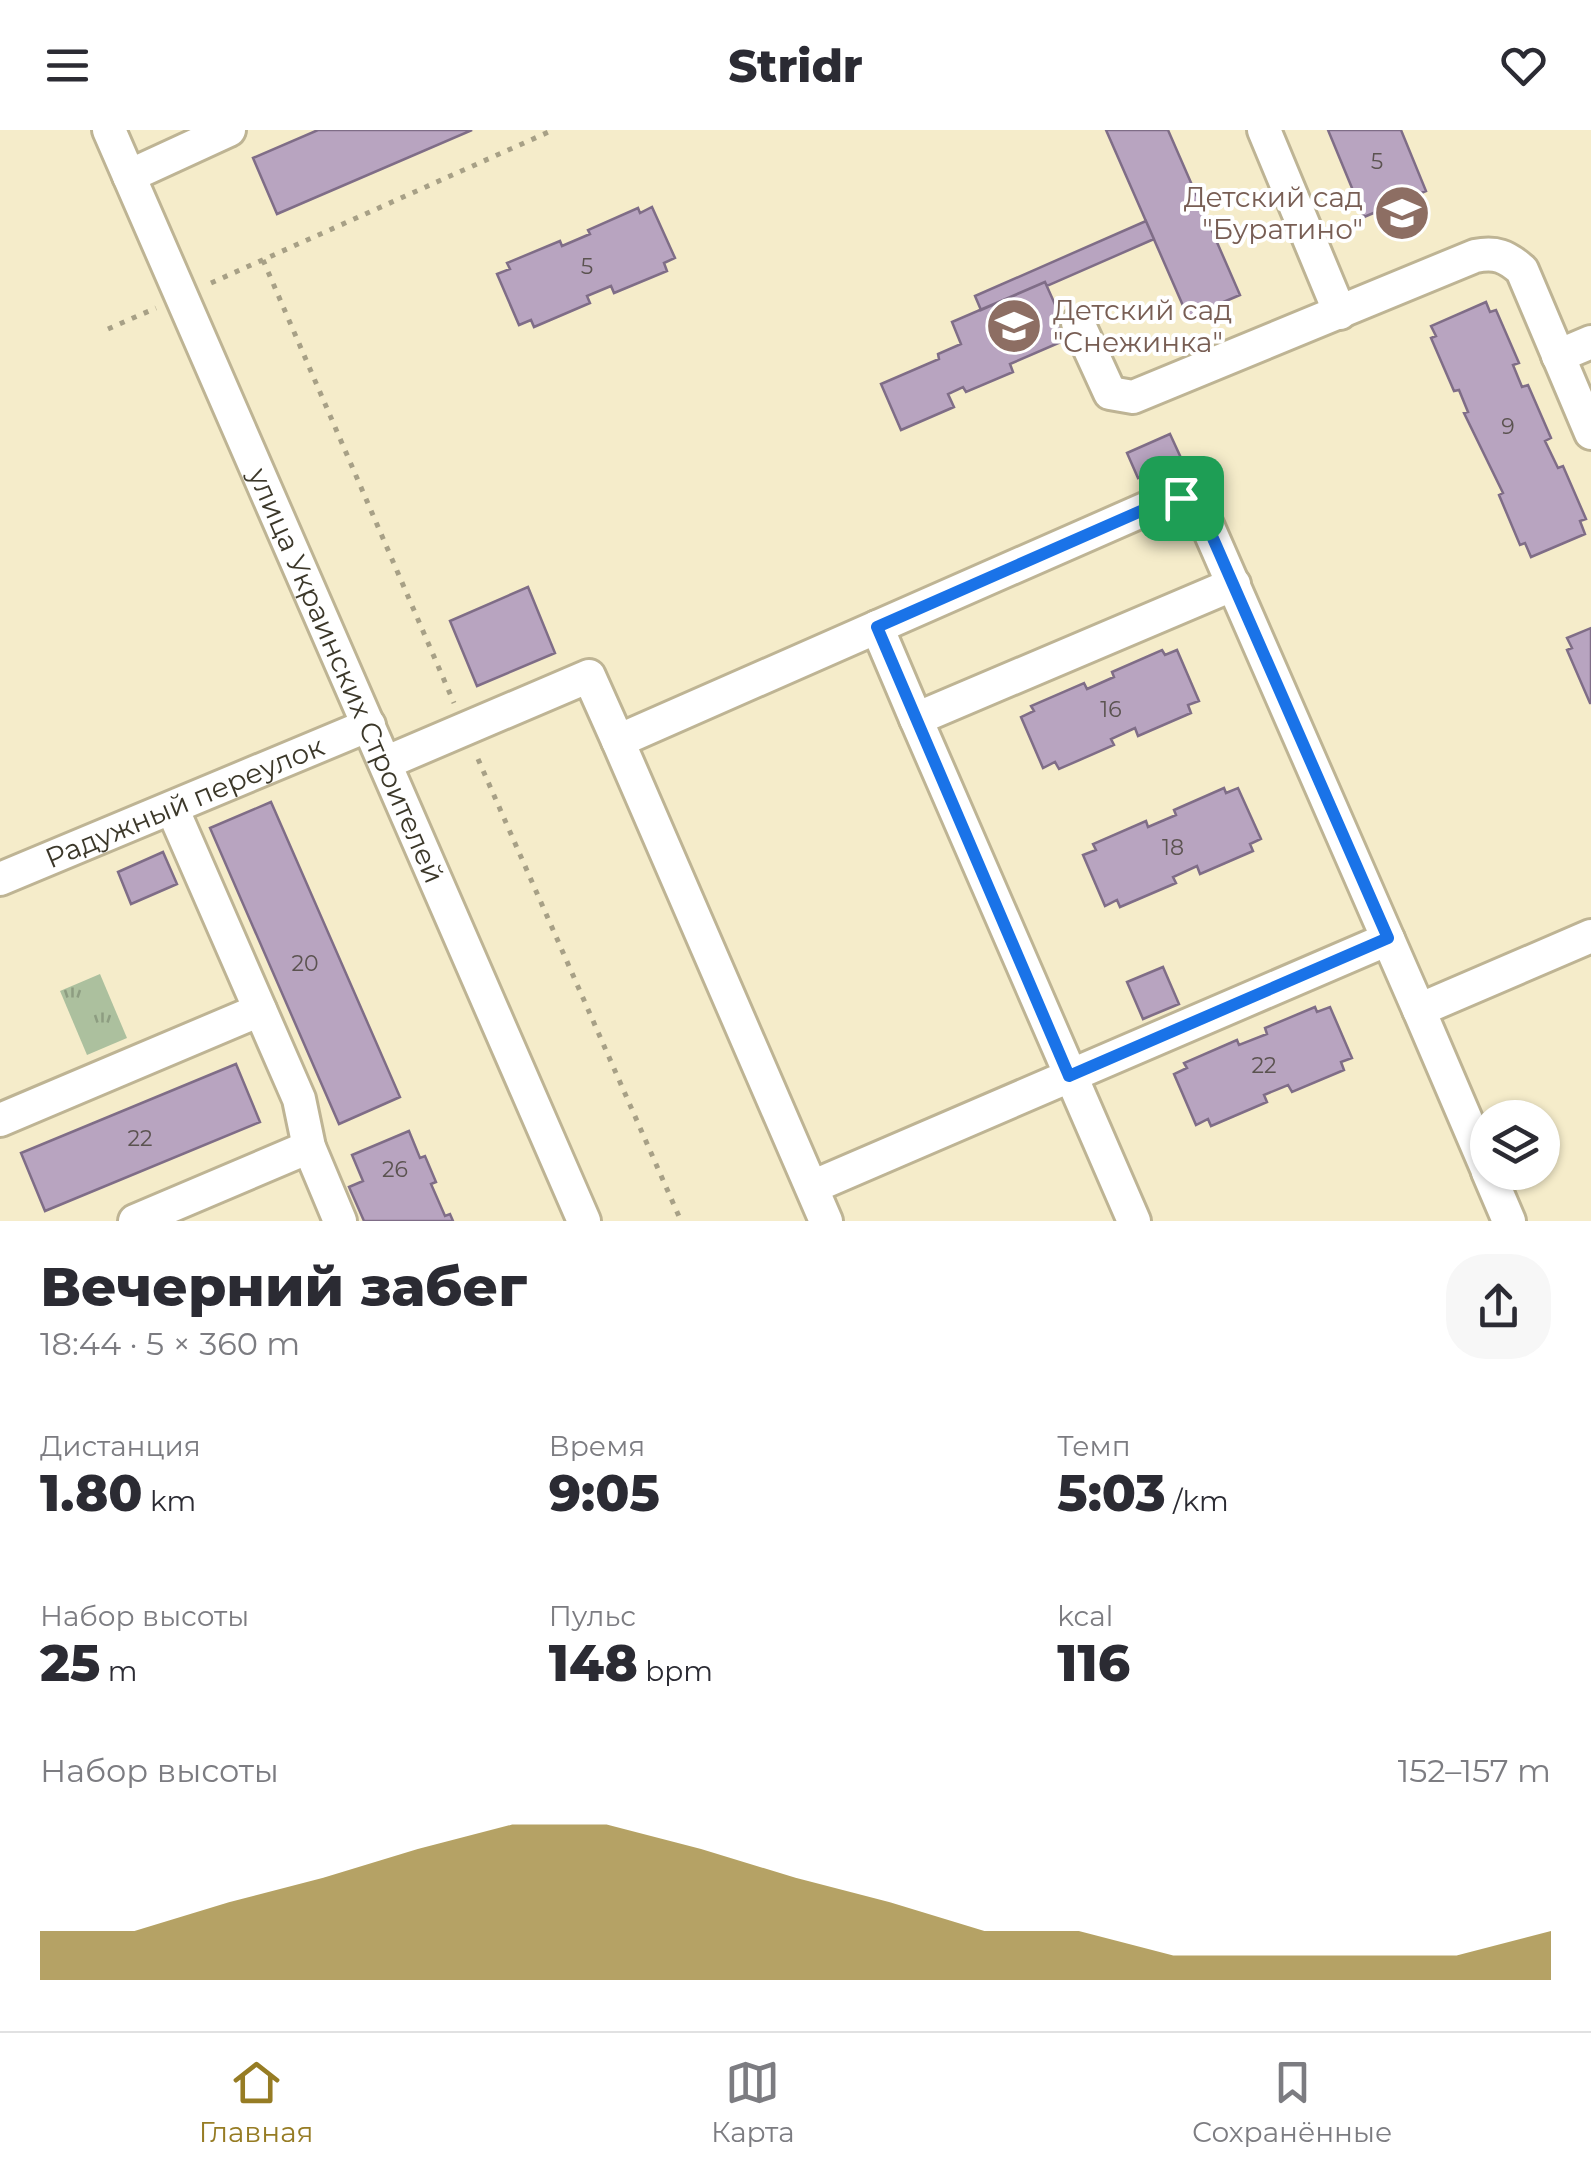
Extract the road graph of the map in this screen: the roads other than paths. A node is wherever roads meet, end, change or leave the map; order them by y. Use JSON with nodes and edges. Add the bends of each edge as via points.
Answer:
{"nodes":[{"id":1,"x":109,"y":130,"type":"edge"},
{"id":2,"x":229,"y":130,"type":"edge"},
{"id":3,"x":1264,"y":130,"type":"edge"},
{"id":4,"x":129,"y":176,"type":"junction"},
{"id":5,"x":1340,"y":313,"type":"junction"},
{"id":6,"x":1078,"y":322,"type":"dead end"},
{"id":7,"x":1591,"y":342,"type":"edge"},
{"id":8,"x":1558,"y":356,"type":"junction"},
{"id":9,"x":1589,"y":423,"type":"edge"},
{"id":10,"x":1234,"y":584,"type":"junction"},
{"id":11,"x":877,"y":627,"type":"junction"},
{"id":12,"x":916,"y":719,"type":"junction"},
{"id":13,"x":369,"y":726,"type":"junction"},
{"id":14,"x":618,"y":742,"type":"junction"},
{"id":15,"x":385,"y":763,"type":"junction"},
{"id":16,"x":172,"y":808,"type":"junction"},
{"id":17,"x":0,"y":879,"type":"edge"},
{"id":18,"x":1591,"y":936,"type":"edge"},
{"id":19,"x":1388,"y":938,"type":"junction"},
{"id":20,"x":260,"y":1010,"type":"junction"},
{"id":21,"x":1419,"y":1010,"type":"junction"},
{"id":22,"x":1069,"y":1076,"type":"junction"},
{"id":23,"x":0,"y":1120,"type":"edge"},
{"id":24,"x":1470,"y":1130,"type":"edge"},
{"id":25,"x":309,"y":1147,"type":"junction"},
{"id":26,"x":812,"y":1187,"type":"junction"},
{"id":27,"x":1496,"y":1190,"type":"edge"},
{"id":28,"x":135,"y":1221,"type":"edge"},
{"id":29,"x":340,"y":1221,"type":"edge"},
{"id":30,"x":584,"y":1221,"type":"edge"},
{"id":31,"x":826,"y":1221,"type":"edge"},
{"id":32,"x":1134,"y":1221,"type":"edge"},
{"id":33,"x":1509,"y":1221,"type":"edge"}],
"edges":[{"from":1,"to":4,"type":"street","name":"улица Украинских Строителей"},
{"from":2,"to":4,"type":"street"},
{"from":3,"to":5,"type":"street"},
{"from":4,"to":13,"type":"street","name":"улица Украинских Строителей"},
{"from":5,"to":6,"type":"street","via":[[1132,398],[1110,393]]},
{"from":5,"to":8,"type":"street","via":[[1492,253],[1522,270]]},
{"from":7,"to":8,"type":"street"},
{"from":8,"to":9,"type":"street"},
{"from":10,"to":11,"type":"street","via":[[1201,511],[1181,498]]},
{"from":10,"to":12,"type":"street"},
{"from":10,"to":19,"type":"street"},
{"from":11,"to":12,"type":"street"},
{"from":11,"to":14,"type":"street"},
{"from":12,"to":22,"type":"street"},
{"from":13,"to":15,"type":"street","name":"улица Украинских Строителей"},
{"from":13,"to":16,"type":"street","name":"Радужный переулок"},
{"from":14,"to":15,"type":"street","via":[[588,676]]},
{"from":14,"to":26,"type":"street"},
{"from":15,"to":30,"type":"street","name":"улица Украинских Строителей"},
{"from":16,"to":17,"type":"street","name":"Радужный переулок"},
{"from":16,"to":20,"type":"street"},
{"from":18,"to":21,"type":"street"},
{"from":19,"to":21,"type":"street"},
{"from":19,"to":22,"type":"street"},
{"from":20,"to":23,"type":"street"},
{"from":20,"to":25,"type":"street","via":[[299,1098]]},
{"from":21,"to":24,"type":"street"},
{"from":22,"to":26,"type":"street"},
{"from":22,"to":32,"type":"street"},
{"from":25,"to":28,"type":"street"},
{"from":25,"to":29,"type":"street"},
{"from":26,"to":31,"type":"street"},
{"from":27,"to":33,"type":"street"}]}
